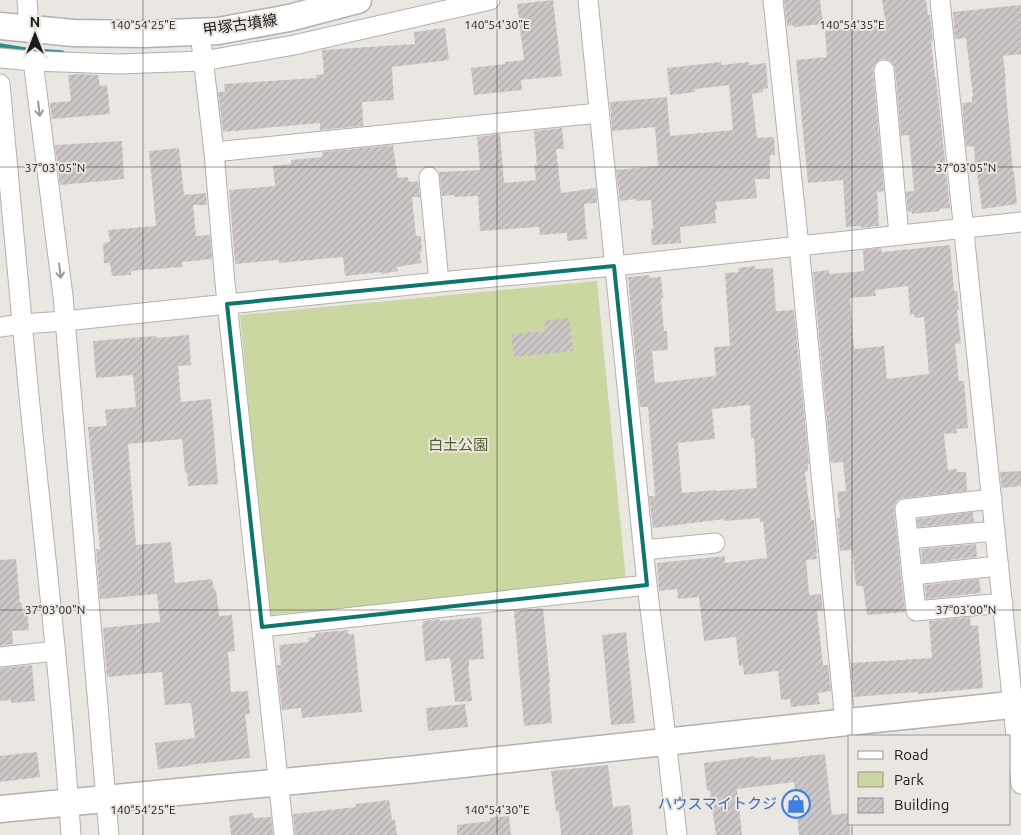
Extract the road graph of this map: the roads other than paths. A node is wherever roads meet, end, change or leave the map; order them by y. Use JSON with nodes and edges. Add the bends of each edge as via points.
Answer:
{"nodes":[{"id":1,"x":26,"y":0,"type":"edge"},
{"id":2,"x":358,"y":0,"type":"edge"},
{"id":3,"x":490,"y":0,"type":"edge"},
{"id":4,"x":588,"y":0,"type":"edge"},
{"id":5,"x":773,"y":0,"type":"edge"},
{"id":6,"x":940,"y":0,"type":"edge"},
{"id":7,"x":0,"y":26,"type":"edge"},
{"id":8,"x":29,"y":29,"type":"junction"},
{"id":9,"x":292,"y":32,"type":"junction"},
{"id":10,"x":202,"y":47,"type":"junction"},
{"id":11,"x":0,"y":58,"type":"edge"},
{"id":12,"x":33,"y":61,"type":"junction"},
{"id":13,"x":884,"y":70,"type":"dead end"},
{"id":14,"x":0,"y":84,"type":"edge"},
{"id":15,"x":599,"y":113,"type":"junction"},
{"id":16,"x":214,"y":152,"type":"junction"},
{"id":17,"x":4,"y":158,"type":"edge"},
{"id":18,"x":428,"y":177,"type":"dead end"},
{"id":19,"x":1021,"y":222,"type":"edge"},
{"id":20,"x":963,"y":228,"type":"junction"},
{"id":21,"x":900,"y":235,"type":"junction"},
{"id":22,"x":799,"y":246,"type":"junction"},
{"id":23,"x":614,"y":266,"type":"junction"},
{"id":24,"x":440,"y":282,"type":"junction"},
{"id":25,"x":228,"y":304,"type":"junction"},
{"id":26,"x":65,"y":321,"type":"junction"},
{"id":27,"x":22,"y":324,"type":"junction"},
{"id":28,"x":0,"y":327,"type":"edge"},
{"id":29,"x":992,"y":500,"type":"junction"},
{"id":30,"x":995,"y":531,"type":"junction"},
{"id":31,"x":908,"y":539,"type":"junction"},
{"id":32,"x":715,"y":543,"type":"dead end"},
{"id":33,"x":644,"y":550,"type":"junction"},
{"id":34,"x":999,"y":566,"type":"junction"},
{"id":35,"x":912,"y":575,"type":"junction"},
{"id":36,"x":647,"y":585,"type":"junction"},
{"id":37,"x":1003,"y":603,"type":"junction"},
{"id":38,"x":262,"y":627,"type":"junction"},
{"id":39,"x":55,"y":651,"type":"junction"},
{"id":40,"x":0,"y":657,"type":"edge"},
{"id":41,"x":1017,"y":702,"type":"edge"},
{"id":42,"x":845,"y":722,"type":"junction"},
{"id":43,"x":666,"y":741,"type":"junction"},
{"id":44,"x":279,"y":782,"type":"junction"},
{"id":45,"x":1021,"y":784,"type":"edge"},
{"id":46,"x":106,"y":797,"type":"junction"},
{"id":47,"x":69,"y":802,"type":"junction"},
{"id":48,"x":0,"y":809,"type":"edge"},
{"id":49,"x":71,"y":835,"type":"edge"},
{"id":50,"x":109,"y":835,"type":"edge"},
{"id":51,"x":284,"y":835,"type":"edge"},
{"id":52,"x":677,"y":835,"type":"edge"}],
"edges":[{"from":1,"to":8,"type":"street"},
{"from":2,"to":9,"type":"street","name":"甲塚古墳線"},
{"from":3,"to":9,"type":"street"},
{"from":4,"to":15,"type":"street"},
{"from":5,"to":22,"type":"street"},
{"from":6,"to":20,"type":"street"},
{"from":7,"to":8,"type":"street","name":"甲塚古墳線"},
{"from":8,"to":10,"type":"street","name":"甲塚古墳線","via":[[144,34]]},
{"from":9,"to":10,"type":"street","name":"甲塚古墳線","via":[[240,28]]},
{"from":10,"to":12,"type":"street","via":[[119,64]]},
{"from":10,"to":16,"type":"street"},
{"from":11,"to":12,"type":"street"},
{"from":12,"to":26,"type":"street","one_way":true},
{"from":13,"to":21,"type":"street"},
{"from":14,"to":17,"type":"street"},
{"from":15,"to":16,"type":"street"},
{"from":15,"to":23,"type":"street"},
{"from":16,"to":25,"type":"street"},
{"from":17,"to":27,"type":"street"},
{"from":18,"to":24,"type":"street"},
{"from":19,"to":20,"type":"street"},
{"from":20,"to":21,"type":"street"},
{"from":20,"to":29,"type":"street"},
{"from":21,"to":22,"type":"street"},
{"from":22,"to":23,"type":"street"},
{"from":22,"to":42,"type":"street"},
{"from":23,"to":24,"type":"street"},
{"from":23,"to":33,"type":"street"},
{"from":24,"to":25,"type":"street"},
{"from":25,"to":26,"type":"street"},
{"from":25,"to":38,"type":"street"},
{"from":26,"to":27,"type":"street"},
{"from":26,"to":46,"type":"street"},
{"from":27,"to":28,"type":"street"},
{"from":27,"to":39,"type":"street"},
{"from":29,"to":30,"type":"street"},
{"from":29,"to":31,"type":"street","via":[[905,509]]},
{"from":30,"to":31,"type":"street"},
{"from":30,"to":34,"type":"street"},
{"from":31,"to":35,"type":"street"},
{"from":32,"to":33,"type":"street"},
{"from":33,"to":36,"type":"street"},
{"from":34,"to":35,"type":"street"},
{"from":34,"to":37,"type":"street"},
{"from":35,"to":37,"type":"street","via":[[916,611]]},
{"from":36,"to":38,"type":"street"},
{"from":36,"to":43,"type":"street"},
{"from":37,"to":41,"type":"street"},
{"from":38,"to":44,"type":"street"},
{"from":39,"to":40,"type":"street"},
{"from":39,"to":47,"type":"street"},
{"from":41,"to":42,"type":"street"},
{"from":41,"to":45,"type":"street"},
{"from":42,"to":43,"type":"street"},
{"from":43,"to":44,"type":"street"},
{"from":43,"to":52,"type":"street"},
{"from":44,"to":46,"type":"street"},
{"from":44,"to":51,"type":"street"},
{"from":46,"to":47,"type":"street"},
{"from":46,"to":50,"type":"street"},
{"from":47,"to":48,"type":"street"},
{"from":47,"to":49,"type":"street"}]}
